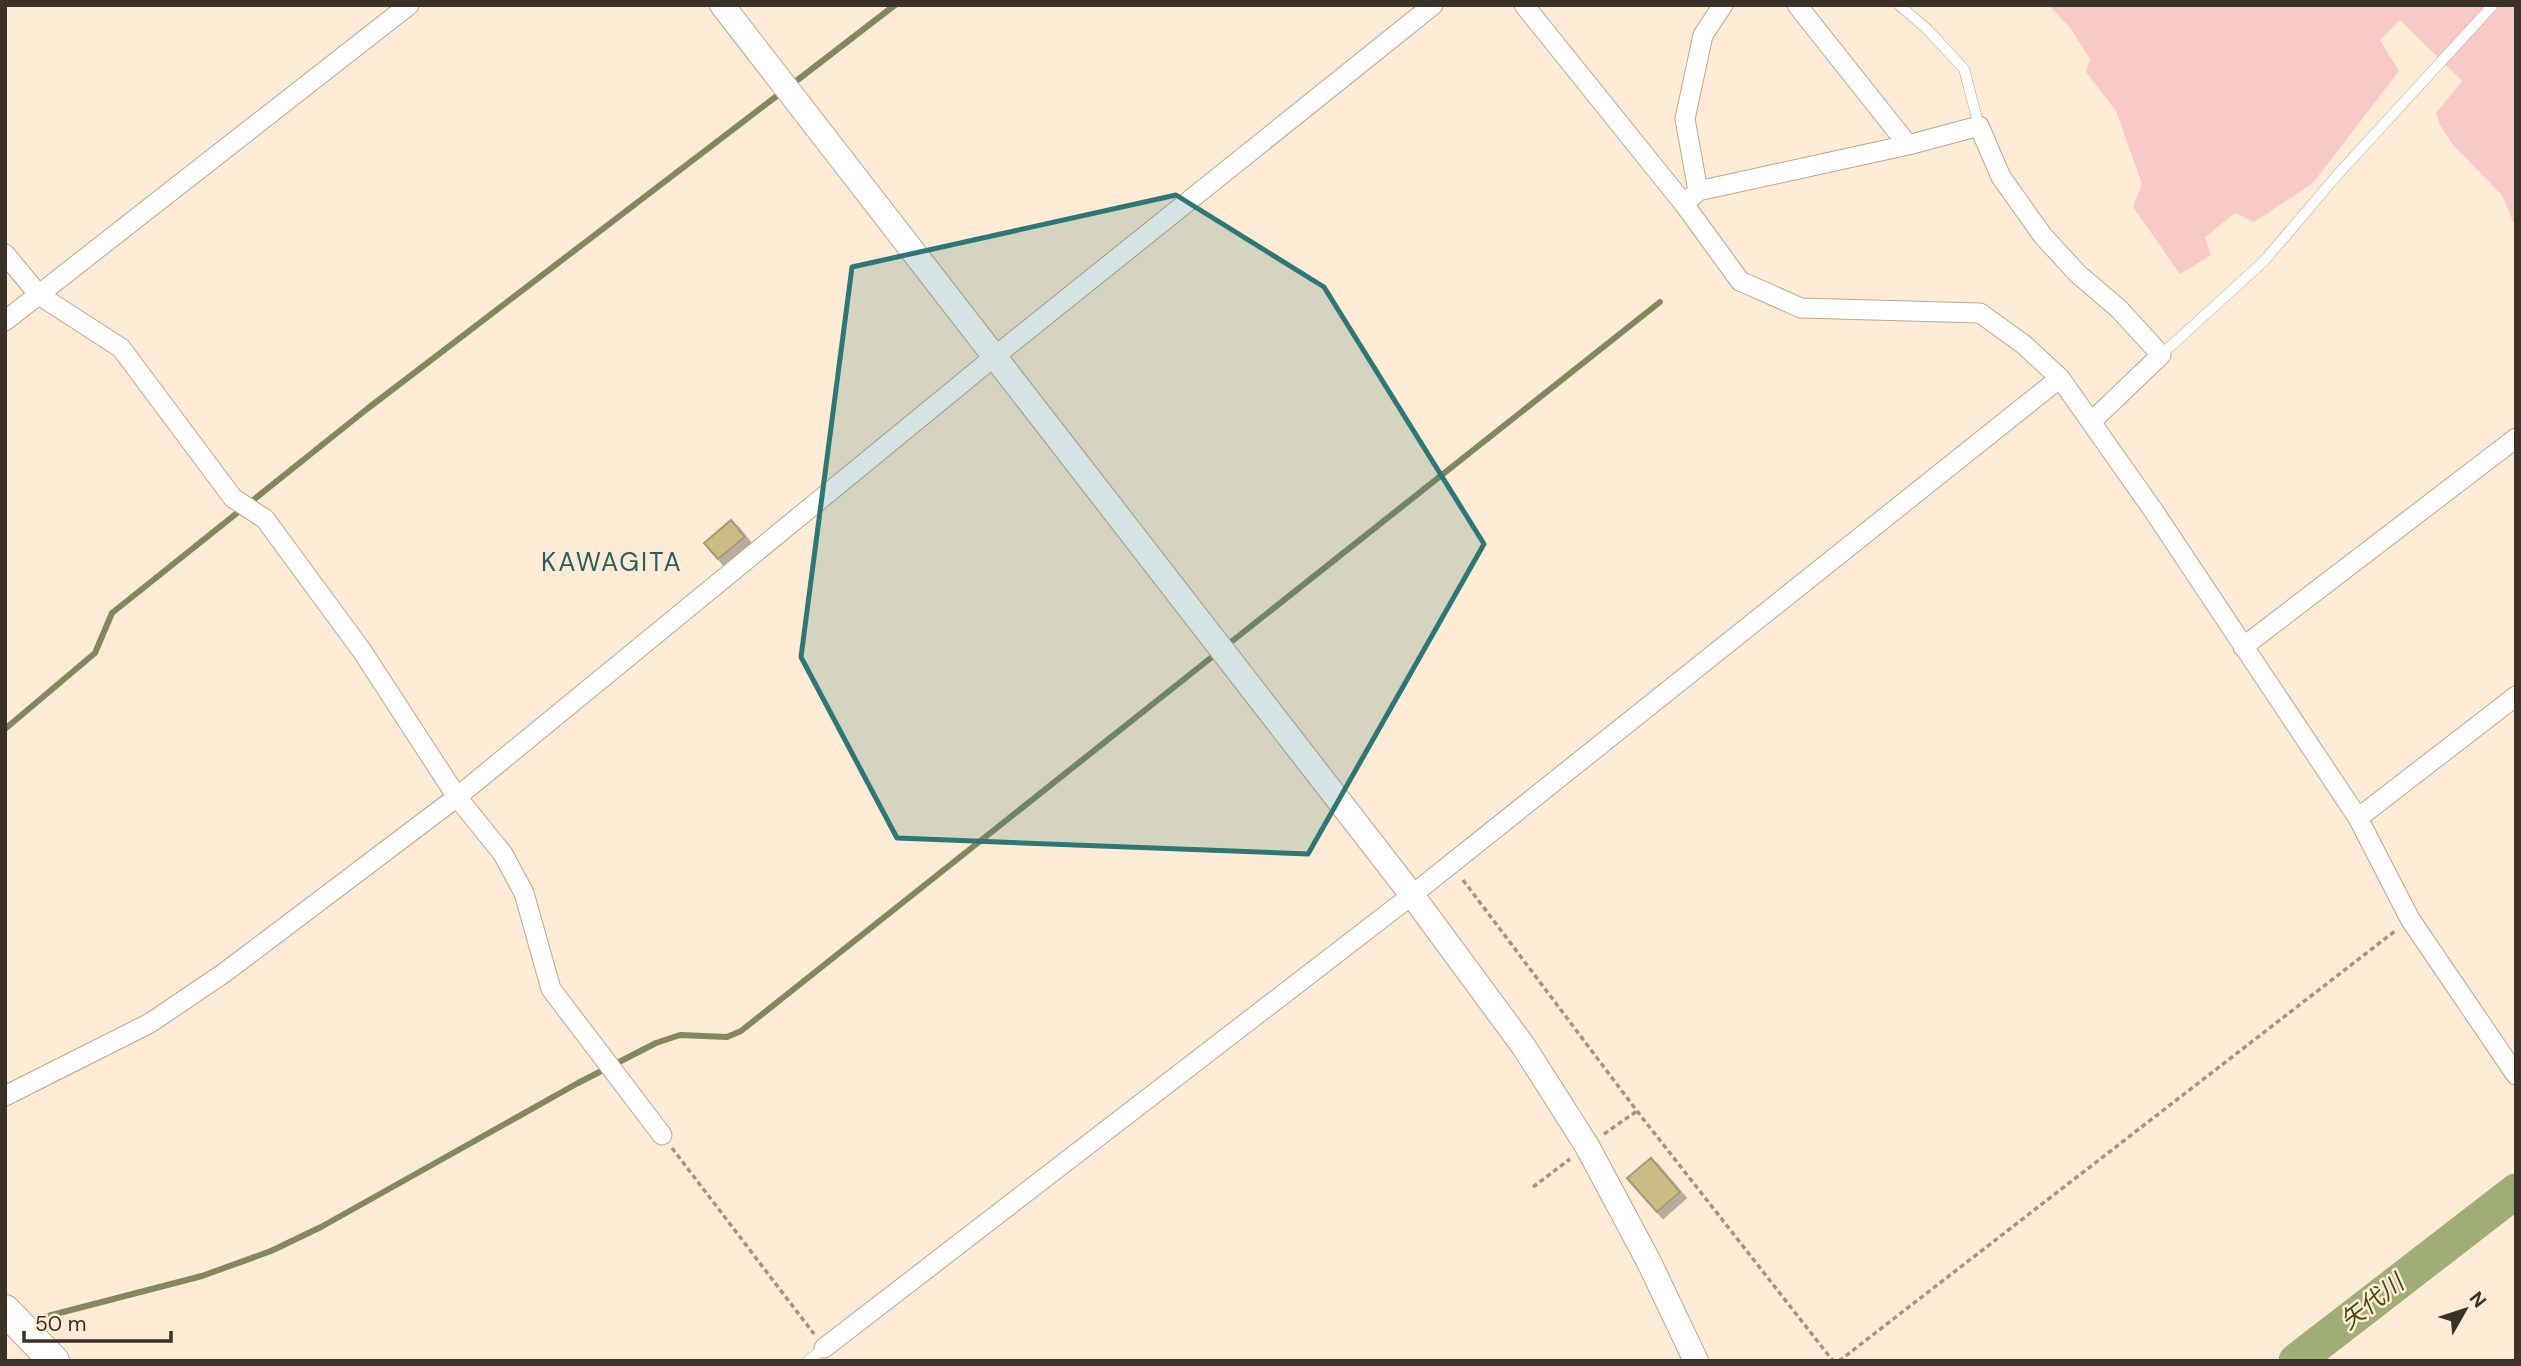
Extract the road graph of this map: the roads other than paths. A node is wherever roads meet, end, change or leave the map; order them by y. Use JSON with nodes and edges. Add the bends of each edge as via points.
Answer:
{"nodes":[{"id":1,"x":409,"y":5,"type":"edge"},
{"id":2,"x":722,"y":5,"type":"edge"},
{"id":3,"x":1433,"y":5,"type":"edge"},
{"id":4,"x":1524,"y":5,"type":"edge"},
{"id":5,"x":1723,"y":5,"type":"edge"},
{"id":6,"x":1797,"y":5,"type":"edge"},
{"id":7,"x":1899,"y":5,"type":"edge"},
{"id":8,"x":2493,"y":5,"type":"edge"},
{"id":9,"x":1979,"y":125,"type":"junction"},
{"id":10,"x":1908,"y":145,"type":"junction"},
{"id":11,"x":1691,"y":197,"type":"junction"},
{"id":12,"x":5,"y":254,"type":"edge"},
{"id":13,"x":39,"y":295,"type":"junction"},
{"id":14,"x":5,"y":321,"type":"edge"},
{"id":15,"x":2161,"y":355,"type":"junction"},
{"id":16,"x":994,"y":357,"type":"junction"},
{"id":17,"x":2060,"y":378,"type":"junction"},
{"id":18,"x":2091,"y":422,"type":"junction"},
{"id":19,"x":2516,"y":438,"type":"edge"},
{"id":20,"x":2243,"y":647,"type":"junction"},
{"id":21,"x":2516,"y":695,"type":"edge"},
{"id":22,"x":457,"y":797,"type":"junction"},
{"id":23,"x":2358,"y":818,"type":"junction"},
{"id":24,"x":1412,"y":895,"type":"junction"},
{"id":25,"x":2516,"y":1075,"type":"edge"},
{"id":26,"x":5,"y":1096,"type":"edge"},
{"id":27,"x":662,"y":1135,"type":"road end"},
{"id":28,"x":5,"y":1310,"type":"edge"},
{"id":29,"x":824,"y":1348,"type":"joint"},
{"id":30,"x":54,"y":1361,"type":"edge"},
{"id":31,"x":808,"y":1361,"type":"edge"},
{"id":32,"x":1696,"y":1361,"type":"edge"}],
"edges":[{"from":1,"to":13,"type":"street"},
{"from":2,"to":16,"type":"street"},
{"from":3,"to":16,"type":"street"},
{"from":4,"to":11,"type":"street"},
{"from":5,"to":11,"type":"street","via":[[1703,35],[1685,119]]},
{"from":6,"to":10,"type":"street"},
{"from":7,"to":9,"type":"lane","via":[[1964,69]]},
{"from":8,"to":15,"type":"lane","via":[[2264,261]]},
{"from":9,"to":10,"type":"street"},
{"from":9,"to":15,"type":"street","via":[[2001,177],[2043,236]]},
{"from":10,"to":11,"type":"street"},
{"from":11,"to":17,"type":"street","via":[[1740,281],[1801,308],[1980,313]]},
{"from":12,"to":13,"type":"street"},
{"from":13,"to":14,"type":"street"},
{"from":13,"to":22,"type":"street","via":[[121,348],[233,498],[265,519],[362,651]]},
{"from":15,"to":18,"type":"street"},
{"from":16,"to":22,"type":"street"},
{"from":16,"to":24,"type":"street"},
{"from":17,"to":18,"type":"street"},
{"from":17,"to":24,"type":"street"},
{"from":18,"to":20,"type":"street"},
{"from":19,"to":20,"type":"street"},
{"from":20,"to":23,"type":"street"},
{"from":21,"to":23,"type":"street"},
{"from":22,"to":26,"type":"street","via":[[225,973],[150,1023]]},
{"from":22,"to":27,"type":"street","via":[[503,854],[524,893],[551,989]]},
{"from":23,"to":25,"type":"street","via":[[2410,919]]},
{"from":24,"to":29,"type":"street"},
{"from":24,"to":32,"type":"street","via":[[1524,1047],[1587,1146]]},
{"from":28,"to":30,"type":"main road"},
{"from":29,"to":31,"type":"lane"}]}
